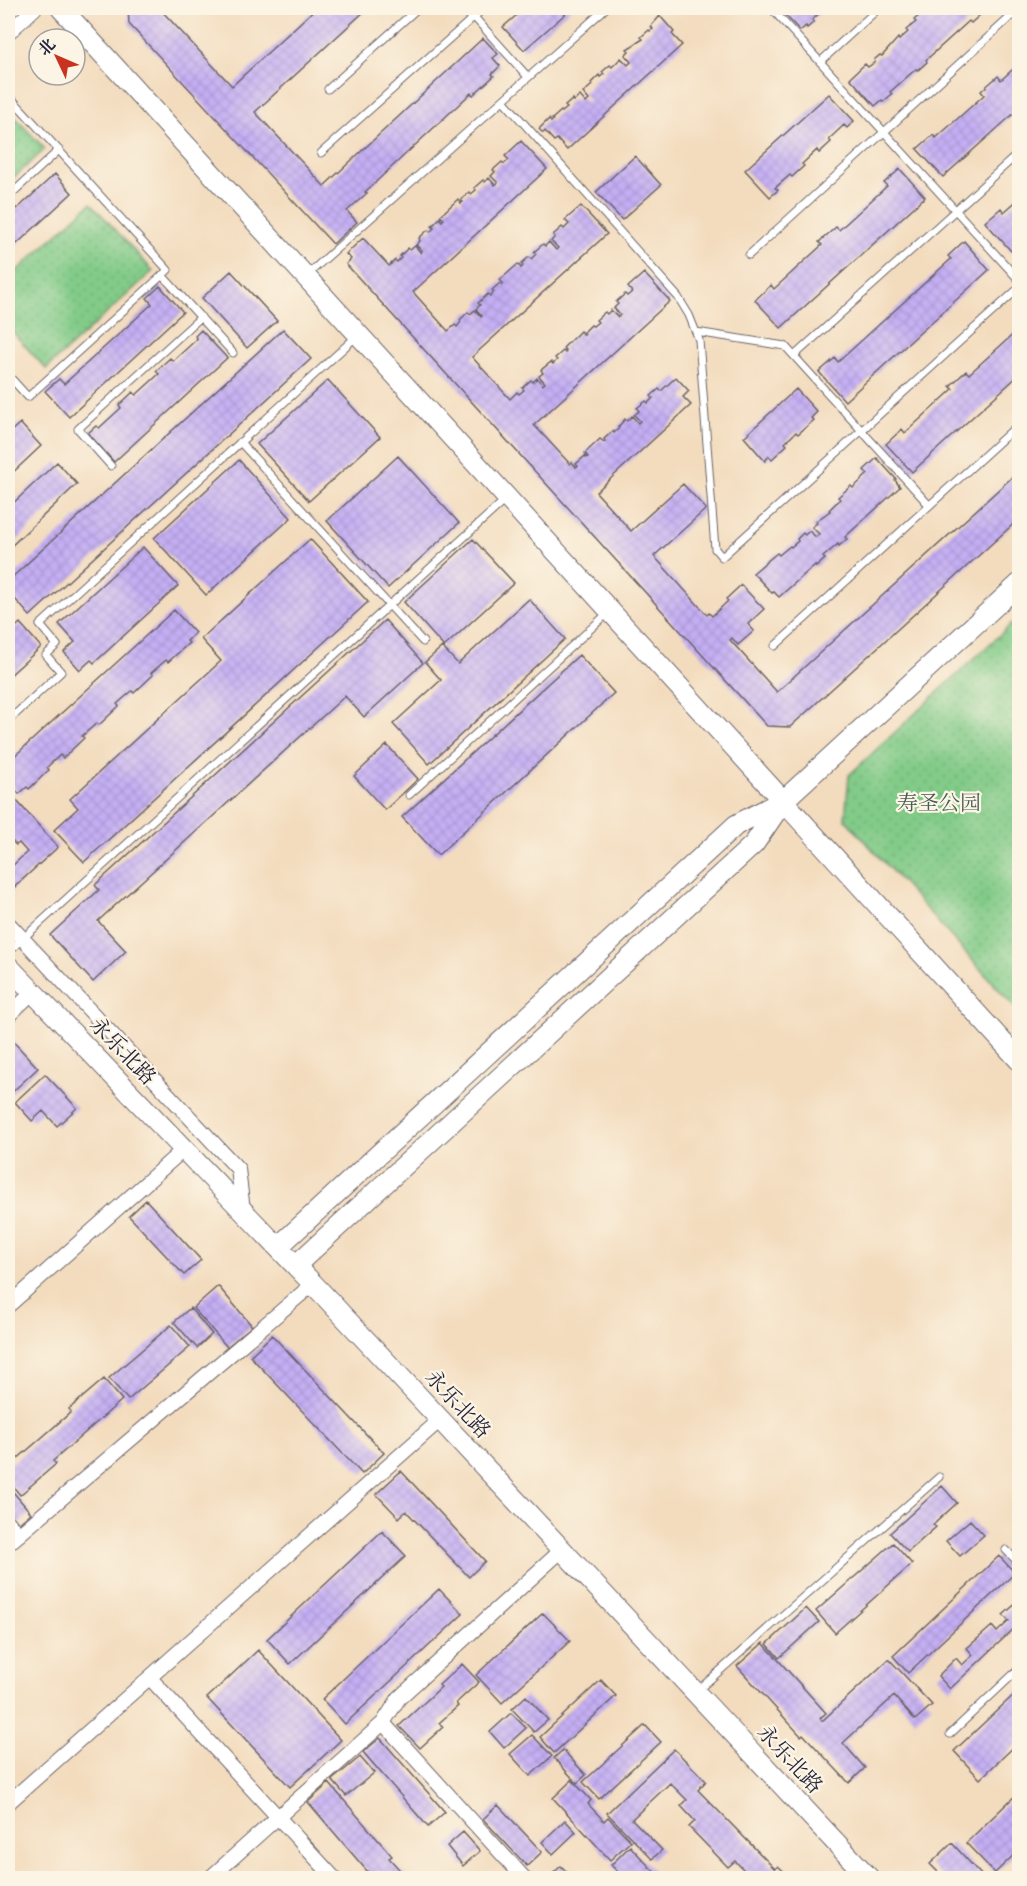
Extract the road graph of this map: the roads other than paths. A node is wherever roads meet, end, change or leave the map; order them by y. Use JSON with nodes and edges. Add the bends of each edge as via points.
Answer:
{"nodes":[{"id":1,"x":35,"y":8,"type":"edge"},
{"id":2,"x":61,"y":8,"type":"edge"},
{"id":3,"x":418,"y":8,"type":"edge"},
{"id":4,"x":466,"y":8,"type":"edge"},
{"id":5,"x":484,"y":8,"type":"edge"},
{"id":6,"x":606,"y":8,"type":"edge"},
{"id":7,"x":771,"y":8,"type":"edge"},
{"id":8,"x":879,"y":8,"type":"edge"},
{"id":9,"x":1017,"y":11,"type":"dead end"},
{"id":10,"x":474,"y":16,"type":"junction"},
{"id":11,"x":8,"y":33,"type":"edge"},
{"id":12,"x":820,"y":62,"type":"junction"},
{"id":13,"x":528,"y":77,"type":"junction"},
{"id":14,"x":328,"y":89,"type":"dead end"},
{"id":15,"x":503,"y":100,"type":"junction"},
{"id":16,"x":8,"y":106,"type":"edge"},
{"id":17,"x":884,"y":132,"type":"junction"},
{"id":18,"x":59,"y":150,"type":"junction"},
{"id":19,"x":1020,"y":152,"type":"edge"},
{"id":20,"x":321,"y":153,"type":"dead end"},
{"id":21,"x":8,"y":197,"type":"edge"},
{"id":22,"x":955,"y":210,"type":"junction"},
{"id":23,"x":749,"y":255,"type":"dead end"},
{"id":24,"x":162,"y":275,"type":"junction"},
{"id":25,"x":305,"y":276,"type":"junction"},
{"id":26,"x":1020,"y":281,"type":"edge"},
{"id":27,"x":1020,"y":286,"type":"edge"},
{"id":28,"x":201,"y":317,"type":"junction"},
{"id":29,"x":696,"y":332,"type":"junction"},
{"id":30,"x":358,"y":334,"type":"junction"},
{"id":31,"x":233,"y":353,"type":"dead end"},
{"id":32,"x":794,"y":356,"type":"junction"},
{"id":33,"x":8,"y":375,"type":"edge"},
{"id":34,"x":1019,"y":423,"type":"edge"},
{"id":35,"x":861,"y":430,"type":"junction"},
{"id":36,"x":240,"y":442,"type":"junction"},
{"id":37,"x":111,"y":466,"type":"dead end"},
{"id":38,"x":507,"y":498,"type":"junction"},
{"id":39,"x":929,"y":505,"type":"junction"},
{"id":40,"x":1020,"y":583,"type":"edge"},
{"id":41,"x":389,"y":606,"type":"junction"},
{"id":42,"x":610,"y":611,"type":"junction"},
{"id":43,"x":423,"y":642,"type":"dead end"},
{"id":44,"x":774,"y":646,"type":"dead end"},
{"id":45,"x":8,"y":721,"type":"edge"},
{"id":46,"x":410,"y":795,"type":"dead end"},
{"id":47,"x":783,"y":801,"type":"junction"},
{"id":48,"x":8,"y":923,"type":"edge"},
{"id":49,"x":22,"y":939,"type":"junction"},
{"id":50,"x":8,"y":952,"type":"edge"},
{"id":51,"x":8,"y":966,"type":"edge"},
{"id":52,"x":33,"y":992,"type":"junction"},
{"id":53,"x":8,"y":1016,"type":"edge"},
{"id":54,"x":1020,"y":1061,"type":"edge"},
{"id":55,"x":184,"y":1149,"type":"junction"},
{"id":56,"x":243,"y":1210,"type":"junction"},
{"id":57,"x":278,"y":1247,"type":"junction"},
{"id":58,"x":296,"y":1265,"type":"junction"},
{"id":59,"x":313,"y":1284,"type":"junction"},
{"id":60,"x":8,"y":1306,"type":"edge"},
{"id":61,"x":440,"y":1420,"type":"junction"},
{"id":62,"x":939,"y":1477,"type":"dead end"},
{"id":63,"x":8,"y":1522,"type":"edge"},
{"id":64,"x":19,"y":1535,"type":"junction"},
{"id":65,"x":8,"y":1544,"type":"edge"},
{"id":66,"x":561,"y":1550,"type":"junction"},
{"id":67,"x":1006,"y":1550,"type":"dead end"},
{"id":68,"x":1020,"y":1564,"type":"edge"},
{"id":69,"x":1020,"y":1668,"type":"edge"},
{"id":70,"x":150,"y":1678,"type":"junction"},
{"id":71,"x":695,"y":1693,"type":"junction"},
{"id":72,"x":383,"y":1723,"type":"junction"},
{"id":73,"x":950,"y":1734,"type":"dead end"},
{"id":74,"x":8,"y":1803,"type":"edge"},
{"id":75,"x":278,"y":1818,"type":"junction"},
{"id":76,"x":860,"y":1875,"type":"edge"},
{"id":77,"x":210,"y":1878,"type":"edge"},
{"id":78,"x":334,"y":1878,"type":"edge"},
{"id":79,"x":524,"y":1878,"type":"edge"}],
"edges":[{"from":1,"to":11,"type":"street"},
{"from":2,"to":25,"type":"street"},
{"from":3,"to":14,"type":"lane"},
{"from":4,"to":10,"type":"lane"},
{"from":5,"to":10,"type":"lane"},
{"from":6,"to":13,"type":"lane"},
{"from":7,"to":12,"type":"lane"},
{"from":8,"to":12,"type":"lane"},
{"from":9,"to":17,"type":"lane"},
{"from":10,"to":13,"type":"lane"},
{"from":10,"to":20,"type":"lane"},
{"from":12,"to":17,"type":"lane"},
{"from":13,"to":15,"type":"lane"},
{"from":15,"to":25,"type":"lane"},
{"from":15,"to":29,"type":"lane","via":[[678,297]]},
{"from":16,"to":18,"type":"lane","via":[[13,100]]},
{"from":17,"to":22,"type":"lane"},
{"from":17,"to":23,"type":"lane"},
{"from":18,"to":21,"type":"lane"},
{"from":18,"to":24,"type":"lane","via":[[168,270]]},
{"from":19,"to":22,"type":"lane"},
{"from":22,"to":26,"type":"lane"},
{"from":22,"to":32,"type":"lane"},
{"from":24,"to":28,"type":"lane"},
{"from":24,"to":33,"type":"lane","via":[[28,397]]},
{"from":25,"to":30,"type":"street"},
{"from":27,"to":35,"type":"lane"},
{"from":28,"to":31,"type":"lane"},
{"from":28,"to":37,"type":"lane","via":[[78,429]]},
{"from":29,"to":32,"type":"lane","via":[[785,346]]},
{"from":29,"to":35,"type":"lane","via":[[715,549],[722,557]]},
{"from":30,"to":36,"type":"lane"},
{"from":30,"to":38,"type":"street"},
{"from":32,"to":35,"type":"lane"},
{"from":34,"to":39,"type":"lane"},
{"from":35,"to":39,"type":"lane"},
{"from":36,"to":41,"type":"lane"},
{"from":36,"to":45,"type":"lane","via":[[40,625],[57,645],[46,655],[61,672]]},
{"from":38,"to":41,"type":"lane"},
{"from":38,"to":42,"type":"street"},
{"from":39,"to":44,"type":"lane"},
{"from":40,"to":47,"type":"street"},
{"from":41,"to":43,"type":"lane"},
{"from":41,"to":49,"type":"lane"},
{"from":42,"to":46,"type":"lane"},
{"from":42,"to":47,"type":"street"},
{"from":47,"to":54,"type":"street"},
{"from":47,"to":57,"type":"street","via":[[736,825]]},
{"from":47,"to":58,"type":"street","via":[[754,844]]},
{"from":48,"to":49,"type":"street"},
{"from":49,"to":50,"type":"lane"},
{"from":49,"to":56,"type":"street","via":[[238,1169]]},
{"from":51,"to":52,"type":"street","name":"永乐北路"},
{"from":52,"to":53,"type":"street"},
{"from":52,"to":55,"type":"street","name":"永乐北路"},
{"from":55,"to":56,"type":"street","name":"永乐北路"},
{"from":55,"to":60,"type":"street"},
{"from":56,"to":57,"type":"street","name":"永乐北路"},
{"from":57,"to":58,"type":"street","name":"永乐北路"},
{"from":58,"to":59,"type":"street","name":"永乐北路"},
{"from":59,"to":61,"type":"street","name":"永乐北路"},
{"from":59,"to":64,"type":"street"},
{"from":61,"to":66,"type":"street","name":"永乐北路"},
{"from":61,"to":70,"type":"street"},
{"from":62,"to":71,"type":"lane"},
{"from":63,"to":64,"type":"street"},
{"from":64,"to":65,"type":"street"},
{"from":66,"to":71,"type":"street","name":"永乐北路"},
{"from":66,"to":72,"type":"street","via":[[399,1698]]},
{"from":67,"to":68,"type":"lane"},
{"from":69,"to":73,"type":"lane"},
{"from":70,"to":74,"type":"street"},
{"from":70,"to":75,"type":"street"},
{"from":71,"to":76,"type":"street","name":"永乐北路"},
{"from":72,"to":75,"type":"street"},
{"from":72,"to":79,"type":"street"},
{"from":75,"to":77,"type":"street"},
{"from":75,"to":78,"type":"street"}]}
